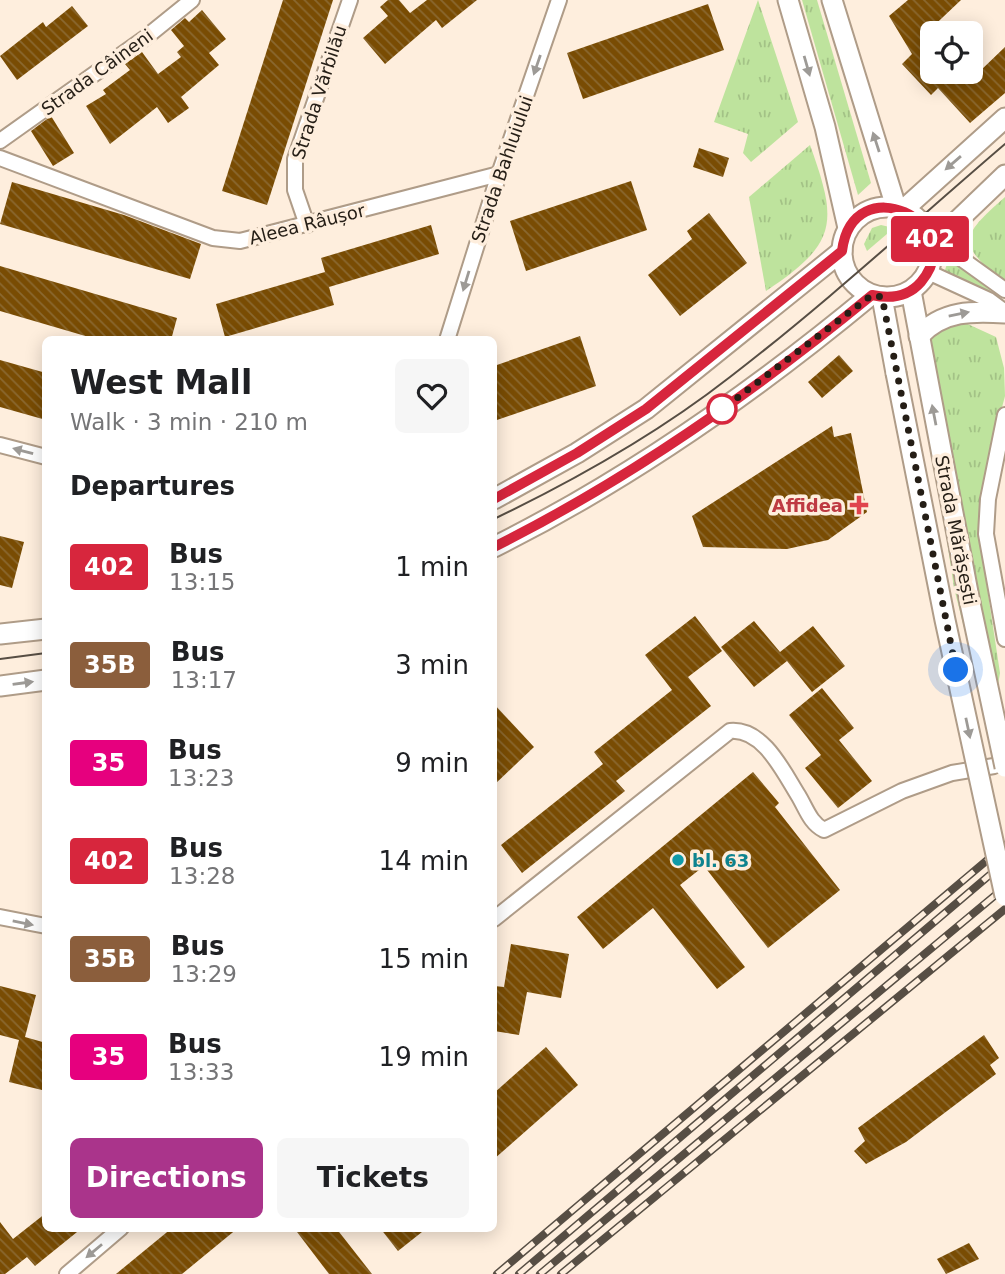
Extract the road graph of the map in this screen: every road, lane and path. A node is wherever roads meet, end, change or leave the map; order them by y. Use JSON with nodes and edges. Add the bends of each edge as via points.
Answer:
{"nodes":[{"id":1,"x":192,"y":0,"type":"edge"},
{"id":2,"x":349,"y":0,"type":"edge"},
{"id":3,"x":559,"y":0,"type":"edge"},
{"id":4,"x":788,"y":0,"type":"edge"},
{"id":5,"x":832,"y":0,"type":"edge"},
{"id":6,"x":1005,"y":118,"type":"edge"},
{"id":7,"x":0,"y":141,"type":"edge"},
{"id":8,"x":0,"y":159,"type":"edge"},
{"id":9,"x":499,"y":174,"type":"junction"},
{"id":10,"x":1005,"y":175,"type":"edge"},
{"id":11,"x":900,"y":209,"type":"junction"},
{"id":12,"x":307,"y":225,"type":"junction"},
{"id":13,"x":848,"y":228,"type":"junction"},
{"id":14,"x":932,"y":247,"type":"junction"},
{"id":15,"x":842,"y":251,"type":"junction"},
{"id":16,"x":928,"y":272,"type":"junction"},
{"id":17,"x":1005,"y":290,"type":"edge"},
{"id":18,"x":911,"y":291,"type":"junction"},
{"id":19,"x":877,"y":296,"type":"junction"},
{"id":20,"x":1005,"y":312,"type":"edge"},
{"id":21,"x":448,"y":336,"type":"edge"},
{"id":22,"x":919,"y":336,"type":"junction"},
{"id":23,"x":1005,"y":415,"type":"edge"},
{"id":24,"x":0,"y":445,"type":"edge"},
{"id":25,"x":42,"y":456,"type":"edge"},
{"id":26,"x":497,"y":497,"type":"edge"},
{"id":27,"x":497,"y":545,"type":"edge"},
{"id":28,"x":42,"y":629,"type":"edge"},
{"id":29,"x":0,"y":634,"type":"edge"},
{"id":30,"x":1005,"y":639,"type":"edge"},
{"id":31,"x":42,"y":681,"type":"edge"},
{"id":32,"x":0,"y":686,"type":"edge"},
{"id":33,"x":1005,"y":759,"type":"edge"},
{"id":34,"x":1005,"y":767,"type":"edge"},
{"id":35,"x":1005,"y":896,"type":"edge"},
{"id":36,"x":497,"y":914,"type":"edge"},
{"id":37,"x":0,"y":918,"type":"edge"},
{"id":38,"x":42,"y":925,"type":"edge"},
{"id":39,"x":116,"y":1232,"type":"edge"},
{"id":40,"x":66,"y":1274,"type":"edge"}],
"edges":[{"from":1,"to":7,"type":"street","name":"Strada Câineni"},
{"from":2,"to":12,"type":"street","name":"Strada Vărbilău","via":[[295,159],[295,190]]},
{"from":3,"to":9,"type":"street","name":"Strada Bahluiului","one_way":true},
{"from":4,"to":13,"type":"main road","one_way":true},
{"from":11,"to":5,"type":"main road","one_way":true},
{"from":6,"to":11,"type":"main road","one_way":true},
{"from":8,"to":12,"type":"street","name":"Aleea Râușor","via":[[213,238],[240,241]]},
{"from":9,"to":12,"type":"street","name":"Aleea Râușor"},
{"from":9,"to":21,"type":"street","name":"Strada Bahluiului","one_way":true},
{"from":10,"to":14,"type":"main road"},
{"from":11,"to":13,"type":"main road","via":[[869,210]]},
{"from":11,"to":14,"type":"main road","via":[[923,224]]},
{"from":13,"to":15,"type":"main road"},
{"from":14,"to":16,"type":"main road"},
{"from":14,"to":17,"type":"street","via":[[959,257]]},
{"from":15,"to":19,"type":"main road","via":[[850,278]]},
{"from":15,"to":26,"type":"main road","via":[[646,409]]},
{"from":16,"to":18,"type":"main road"},
{"from":16,"to":20,"type":"street"},
{"from":18,"to":19,"type":"main road"},
{"from":18,"to":22,"type":"main road","name":"Strada Mărășești"},
{"from":19,"to":27,"type":"main road","via":[[624,477]]},
{"from":19,"to":35,"type":"main road","name":"Strada Mărășești","one_way":true,"bridge":true},
{"from":22,"to":20,"type":"main road","one_way":true,"via":[[939,319],[954,314]]},
{"from":34,"to":22,"type":"main road","name":"Strada Mărășești","one_way":true,"bridge":true},
{"from":23,"to":30,"type":"street","via":[[988,499],[986,534]]},
{"from":25,"to":24,"type":"street","one_way":true},
{"from":28,"to":29,"type":"main road"},
{"from":32,"to":31,"type":"main road","one_way":true},
{"from":33,"to":36,"type":"street","via":[[902,791],[824,830],[815,826],[759,739],[742,730],[730,731]]},
{"from":37,"to":38,"type":"street","one_way":true},
{"from":39,"to":40,"type":"street","one_way":true}]}
